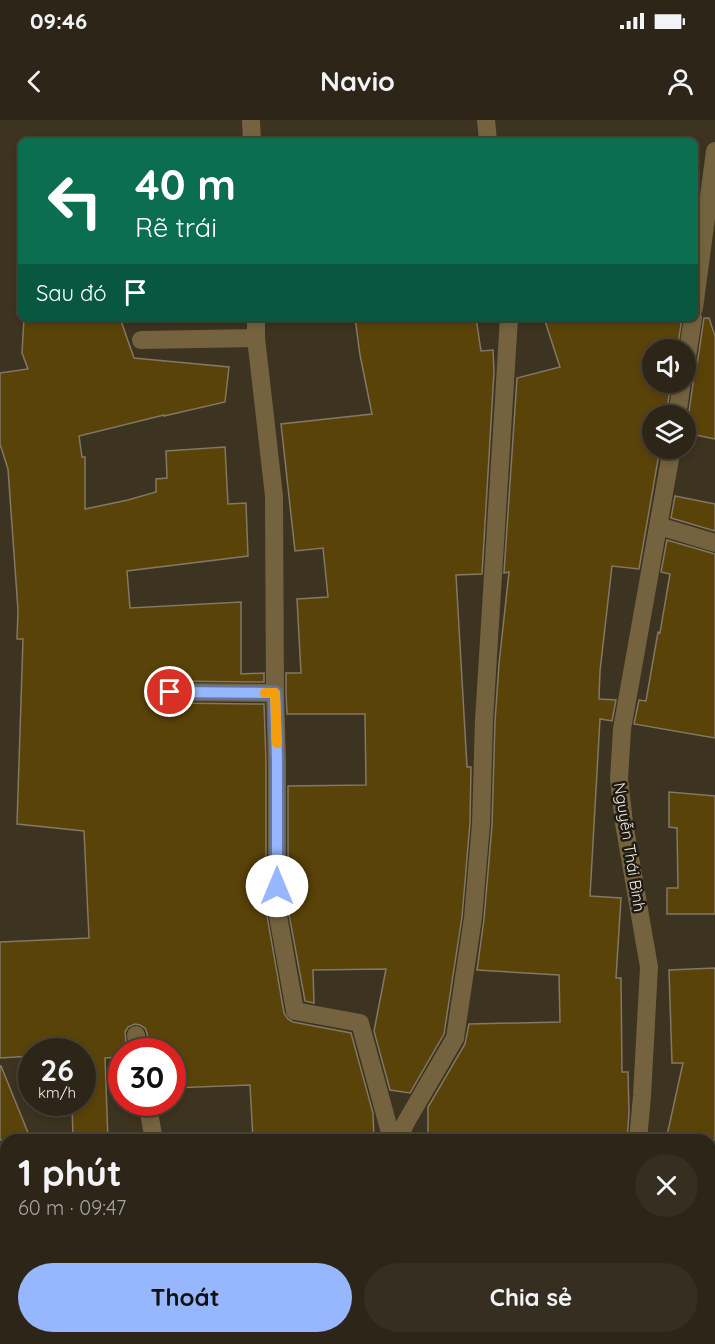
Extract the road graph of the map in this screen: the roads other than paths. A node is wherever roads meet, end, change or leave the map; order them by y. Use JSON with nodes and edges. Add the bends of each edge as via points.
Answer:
{"nodes":[{"id":1,"x":251,"y":120,"type":"edge"},
{"id":2,"x":486,"y":120,"type":"edge"},
{"id":3,"x":252,"y":138,"type":"edge"},
{"id":4,"x":488,"y":138,"type":"edge"},
{"id":5,"x":715,"y":151,"type":"edge"},
{"id":6,"x":698,"y":278,"type":"edge"},
{"id":7,"x":256,"y":321,"type":"edge"},
{"id":8,"x":509,"y":321,"type":"edge"},
{"id":9,"x":693,"y":321,"type":"edge"},
{"id":10,"x":256,"y":338,"type":"junction"},
{"id":11,"x":690,"y":339,"type":"edge"},
{"id":12,"x":141,"y":340,"type":"dead end"},
{"id":13,"x":670,"y":459,"type":"edge"},
{"id":14,"x":659,"y":526,"type":"junction"},
{"id":15,"x":715,"y":543,"type":"edge"},
{"id":16,"x":170,"y":692,"type":"dead end"},
{"id":17,"x":275,"y":693,"type":"junction"},
{"id":18,"x":150,"y":1116,"type":"edge"},
{"id":19,"x":153,"y":1134,"type":"edge"},
{"id":20,"x":390,"y":1134,"type":"edge"},
{"id":21,"x":401,"y":1134,"type":"edge"},
{"id":22,"x":639,"y":1134,"type":"edge"}],
"edges":[{"from":1,"to":3,"type":"street"},
{"from":2,"to":4,"type":"street"},
{"from":5,"to":6,"type":"street"},
{"from":7,"to":10,"type":"street"},
{"from":8,"to":21,"type":"street","via":[[481,824],[472,918],[455,1038]]},
{"from":9,"to":11,"type":"street"},
{"from":10,"to":12,"type":"street"},
{"from":10,"to":17,"type":"street","via":[[274,496]]},
{"from":13,"to":14,"type":"street","name":"Nguyễn Thái Bình"},
{"from":14,"to":15,"type":"street"},
{"from":14,"to":22,"type":"street","name":"Nguyễn Thái Bình","via":[[622,729],[619,778],[649,968]]},
{"from":16,"to":17,"type":"street"},
{"from":17,"to":20,"type":"street","via":[[277,910],[295,1011],[360,1023]]},
{"from":18,"to":19,"type":"street"}]}
